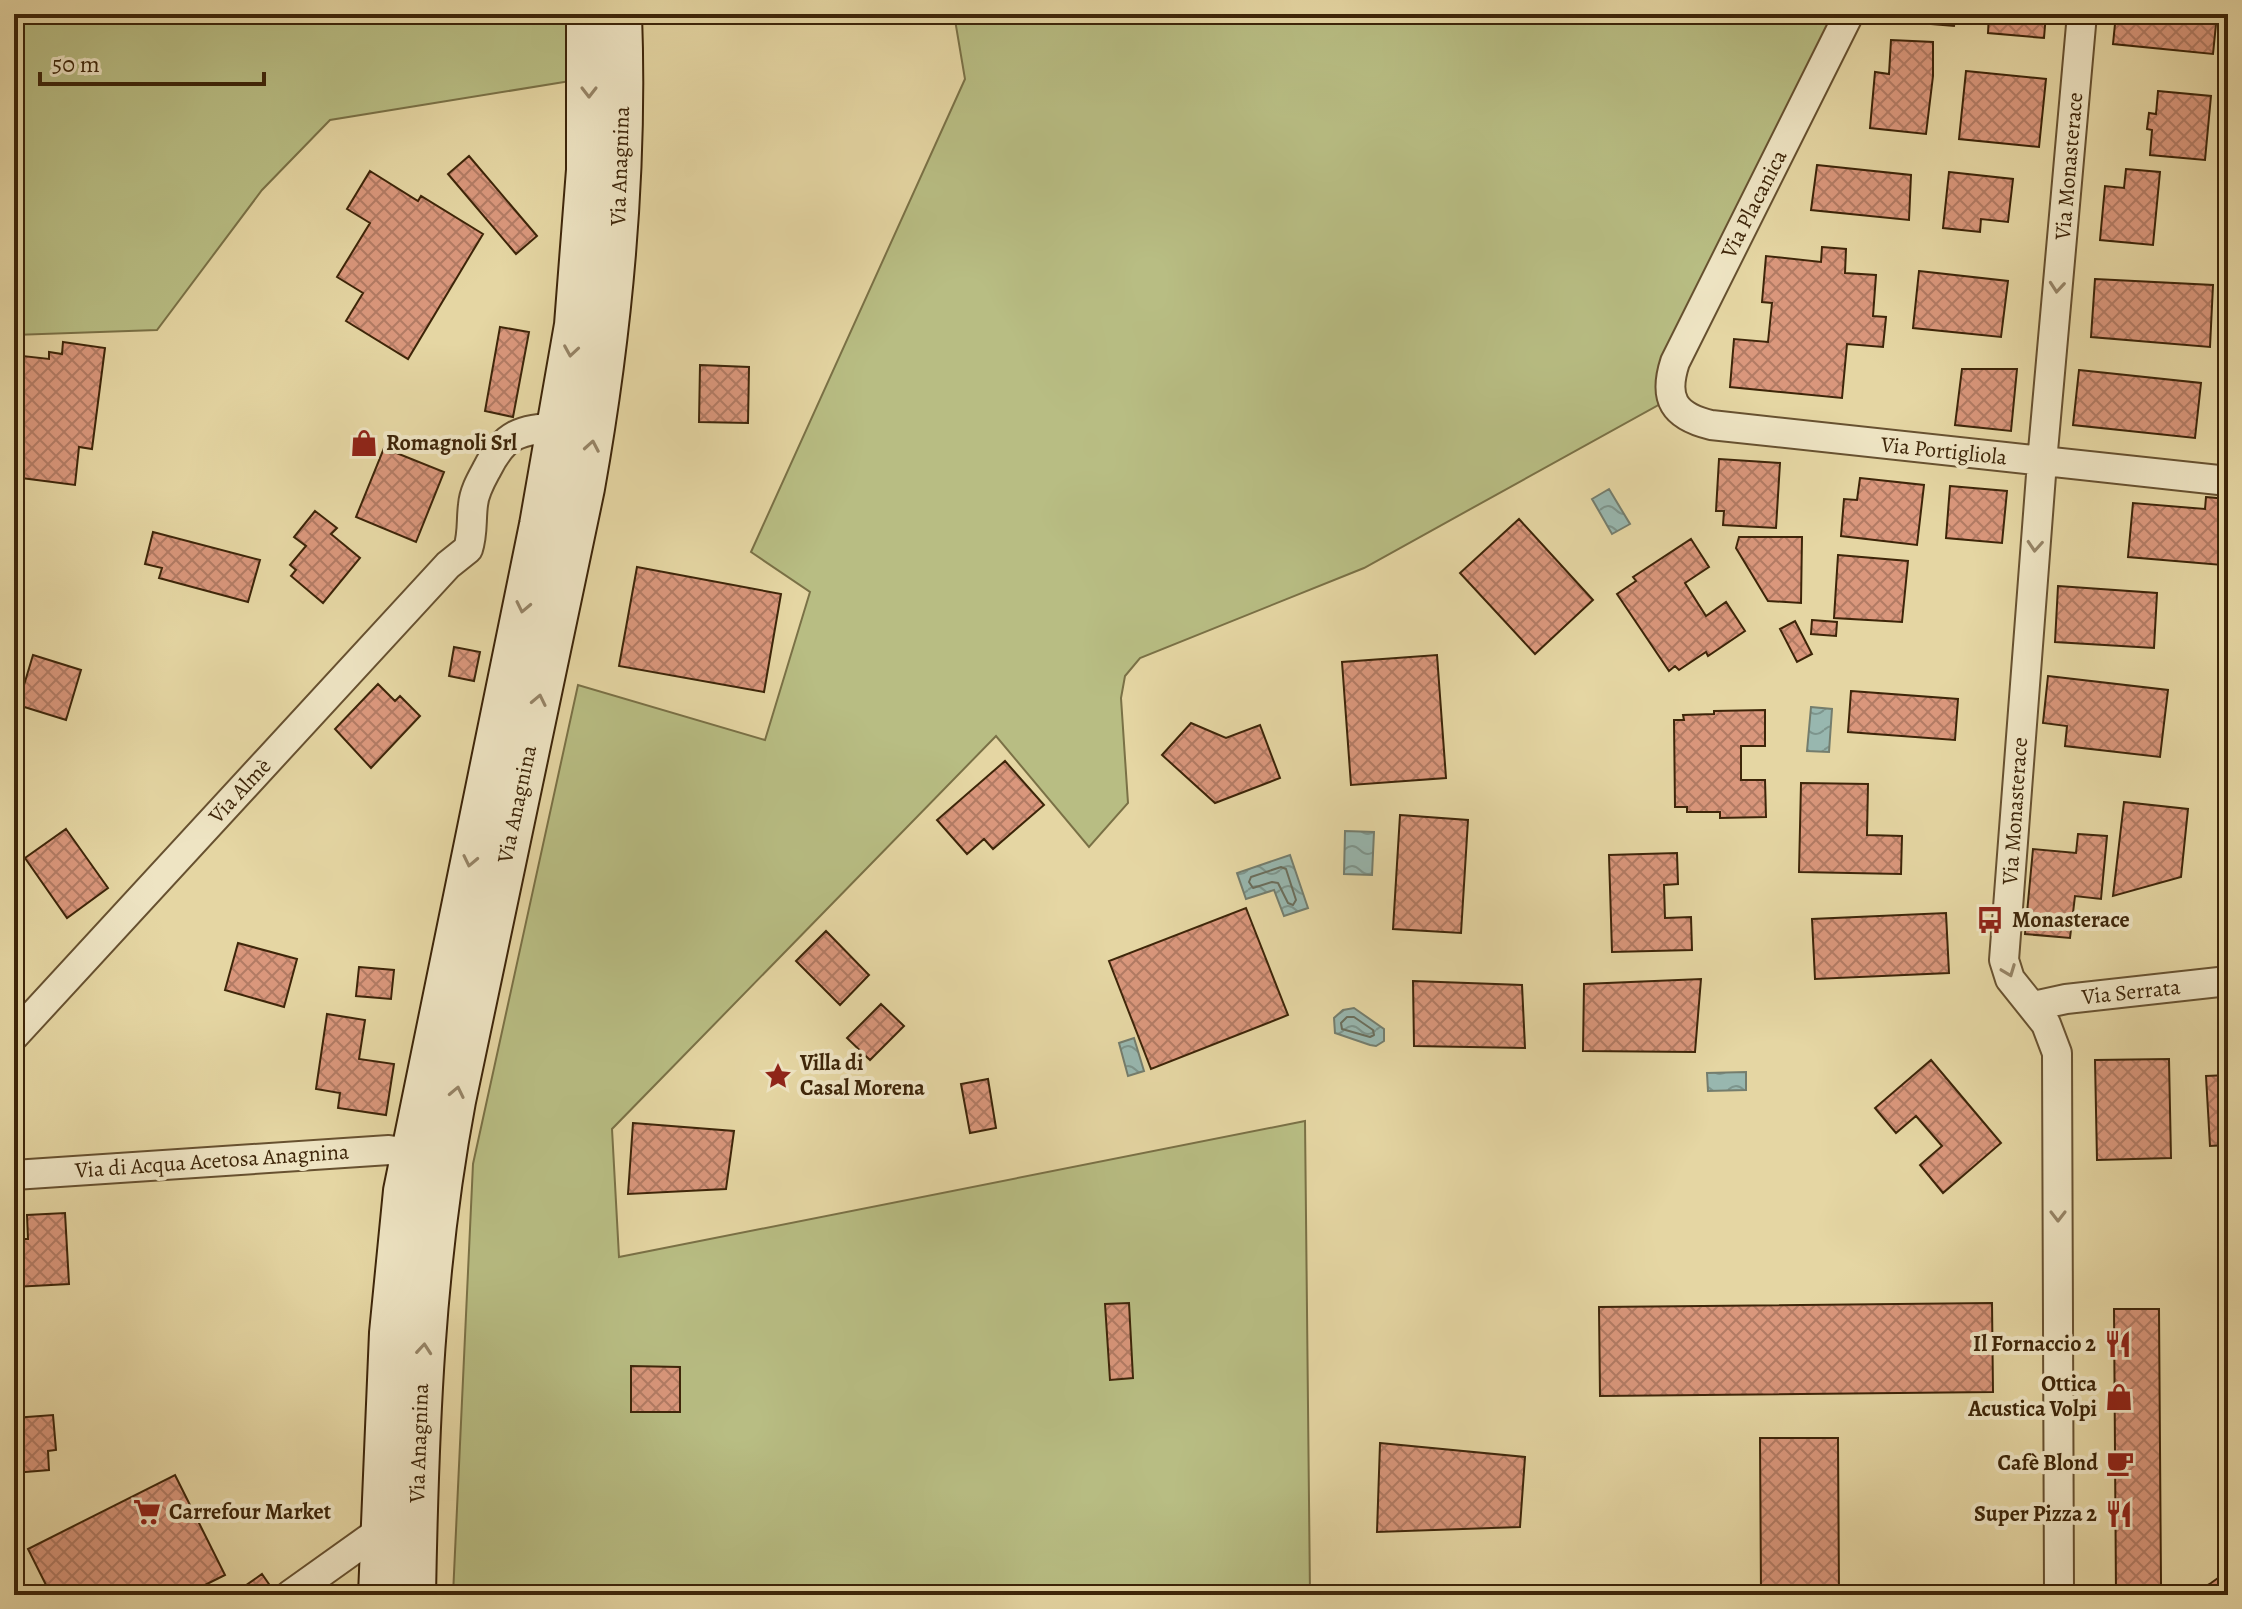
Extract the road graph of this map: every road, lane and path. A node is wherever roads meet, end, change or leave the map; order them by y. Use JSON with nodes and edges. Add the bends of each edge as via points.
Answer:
{"nodes":[{"id":1,"x":587,"y":14,"type":"edge"},
{"id":2,"x":621,"y":14,"type":"edge"},
{"id":3,"x":1849,"y":14,"type":"edge"},
{"id":4,"x":2082,"y":14,"type":"edge"},
{"id":5,"x":1671,"y":398,"type":"joint"},
{"id":6,"x":558,"y":427,"type":"junction"},
{"id":7,"x":2042,"y":462,"type":"junction"},
{"id":8,"x":2228,"y":481,"type":"edge"},
{"id":9,"x":2228,"y":981,"type":"edge"},
{"id":10,"x":2034,"y":1006,"type":"junction"},
{"id":11,"x":14,"y":1036,"type":"edge"},
{"id":12,"x":410,"y":1153,"type":"junction"},
{"id":13,"x":14,"y":1175,"type":"edge"},
{"id":14,"x":438,"y":1195,"type":"junction"},
{"id":15,"x":381,"y":1530,"type":"junction"},
{"id":16,"x":290,"y":1595,"type":"edge"},
{"id":17,"x":379,"y":1595,"type":"edge"},
{"id":18,"x":415,"y":1595,"type":"edge"},
{"id":19,"x":2059,"y":1595,"type":"edge"}],
"edges":[{"from":1,"to":6,"type":"main road","name":"Via Anagnina","one_way":true,"via":[[584,235]]},
{"from":14,"to":2,"type":"main road","name":"Via Anagnina","one_way":true,"via":[[600,401],[621,185]]},
{"from":3,"to":5,"type":"street","name":"Via Placanica","via":[[1675,362]]},
{"from":4,"to":7,"type":"street","name":"Via Monasterace","one_way":true},
{"from":5,"to":7,"type":"street","name":"Via Portigliola","via":[[1679,412],[1711,425]]},
{"from":6,"to":11,"type":"street","name":"Via Almè","via":[[520,432],[497,451],[473,500],[468,549]]},
{"from":6,"to":12,"type":"main road","name":"Via Anagnina","one_way":true},
{"from":7,"to":8,"type":"street","name":"Via Portigliola"},
{"from":7,"to":10,"type":"street","name":"Via Monasterace","one_way":true,"via":[[2004,960],[2010,979]]},
{"from":9,"to":10,"type":"street","name":"Via Serrata"},
{"from":10,"to":19,"type":"street","name":"Via Monasterace","one_way":true,"via":[[2051,1033],[2057,1063]]},
{"from":12,"to":13,"type":"street","name":"Via di Acqua Acetosa Anagnina","via":[[376,1150]]},
{"from":12,"to":14,"type":"street"},
{"from":12,"to":15,"type":"main road","name":"Via Anagnina","via":[[390,1333]]},
{"from":18,"to":14,"type":"main road","name":"Via Anagnina","one_way":true,"via":[[423,1358]]},
{"from":15,"to":16,"type":"street"},
{"from":15,"to":17,"type":"main road","name":"Via Anagnina"}]}
